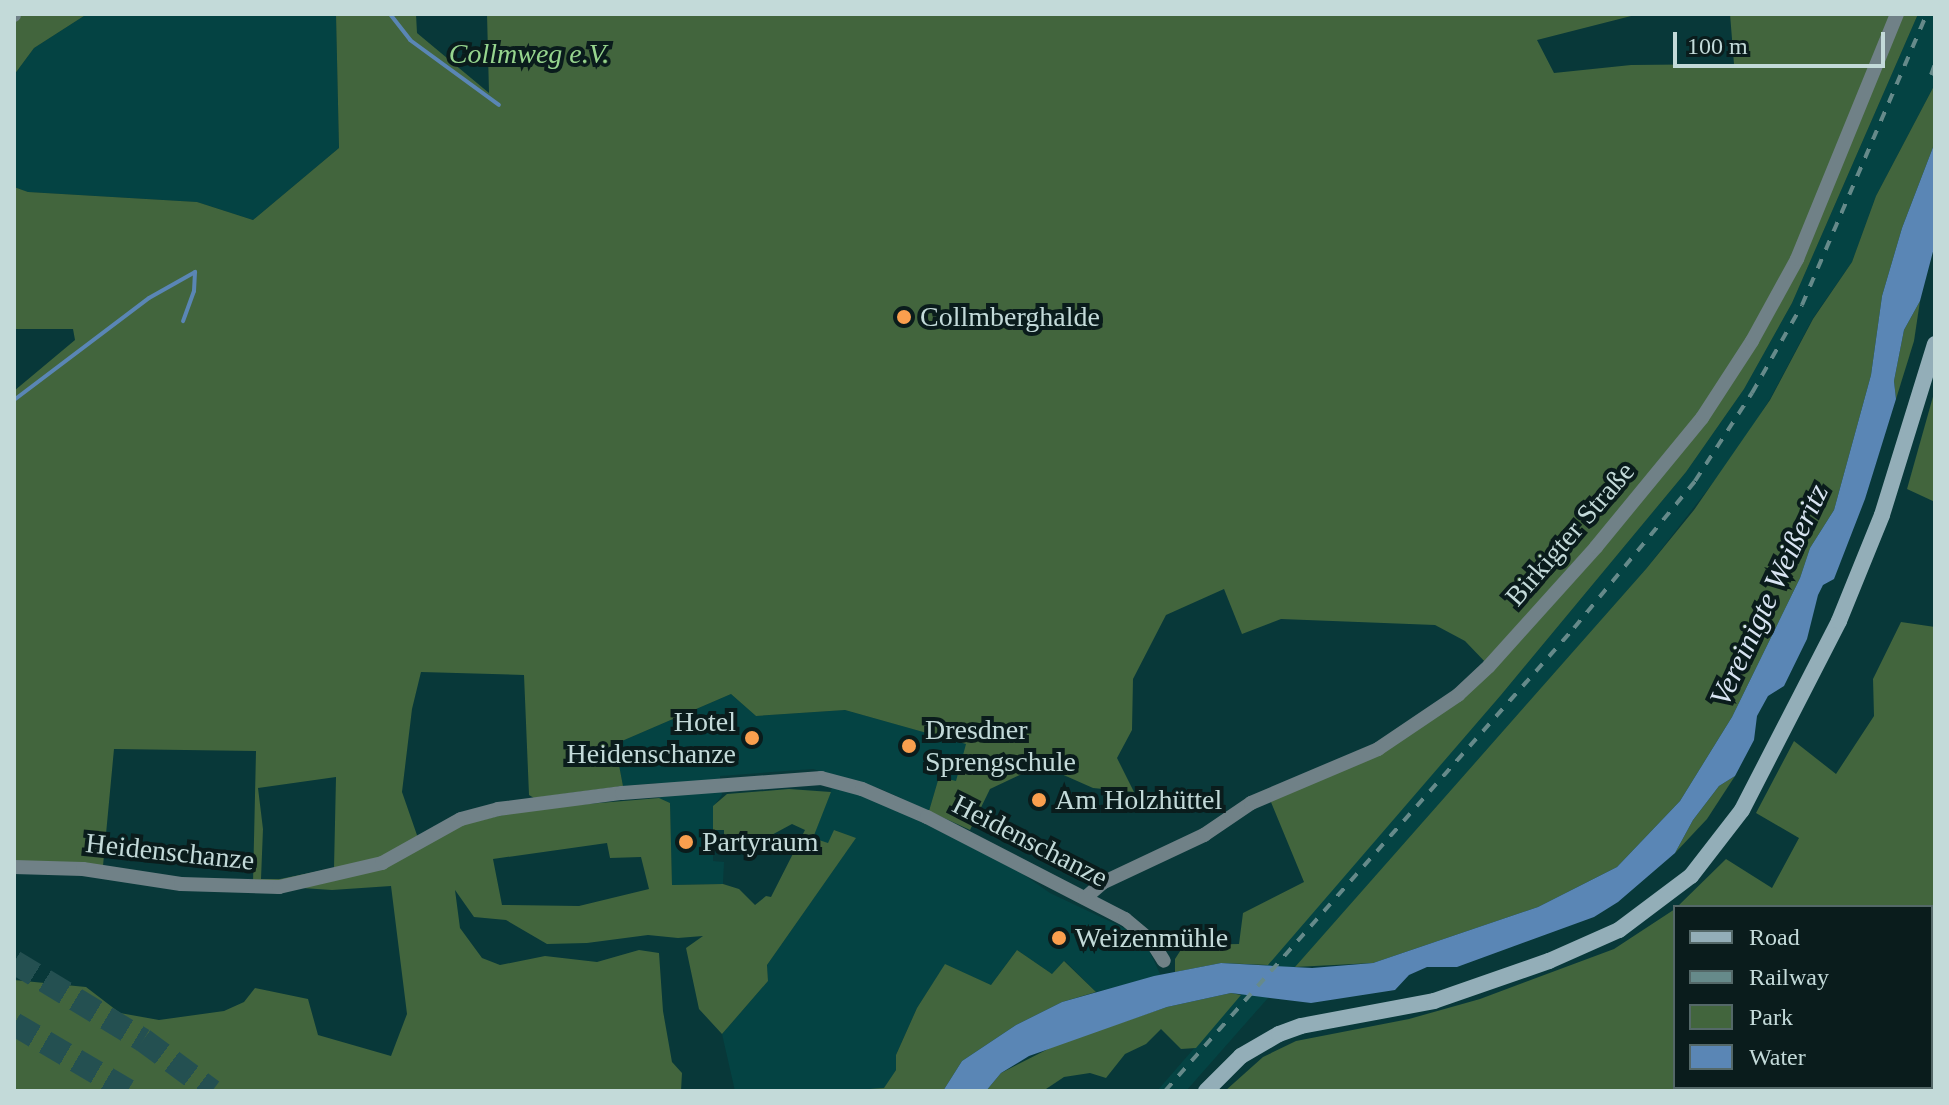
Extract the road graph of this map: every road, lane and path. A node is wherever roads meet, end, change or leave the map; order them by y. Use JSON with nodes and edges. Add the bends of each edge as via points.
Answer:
{"nodes":[{"id":1,"x":1897,"y":14,"type":"edge"},
{"id":2,"x":1935,"y":344,"type":"edge"},
{"id":3,"x":14,"y":867,"type":"edge"},
{"id":4,"x":1085,"y":898,"type":"junction"},
{"id":5,"x":1164,"y":961,"type":"dead end"},
{"id":6,"x":1206,"y":1091,"type":"edge"}],
"edges":[{"from":1,"to":4,"type":"street","name":"Birkigter Straße","via":[[1797,259],[1752,341],[1693,429],[1489,666],[1458,695],[1378,749],[1251,803],[1204,835],[1102,883]]},
{"from":2,"to":6,"type":"main road","via":[[1887,503],[1839,621],[1742,810],[1691,876],[1619,930],[1549,961],[1434,1001],[1279,1034],[1241,1056]]},
{"from":3,"to":4,"type":"street","name":"Heidenschanze","via":[[83,869],[197,885],[279,887],[382,863],[461,819],[498,809],[704,785],[821,778],[927,817]]},
{"from":4,"to":5,"type":"street","name":"Heidenschanze","via":[[1140,931]]}]}
